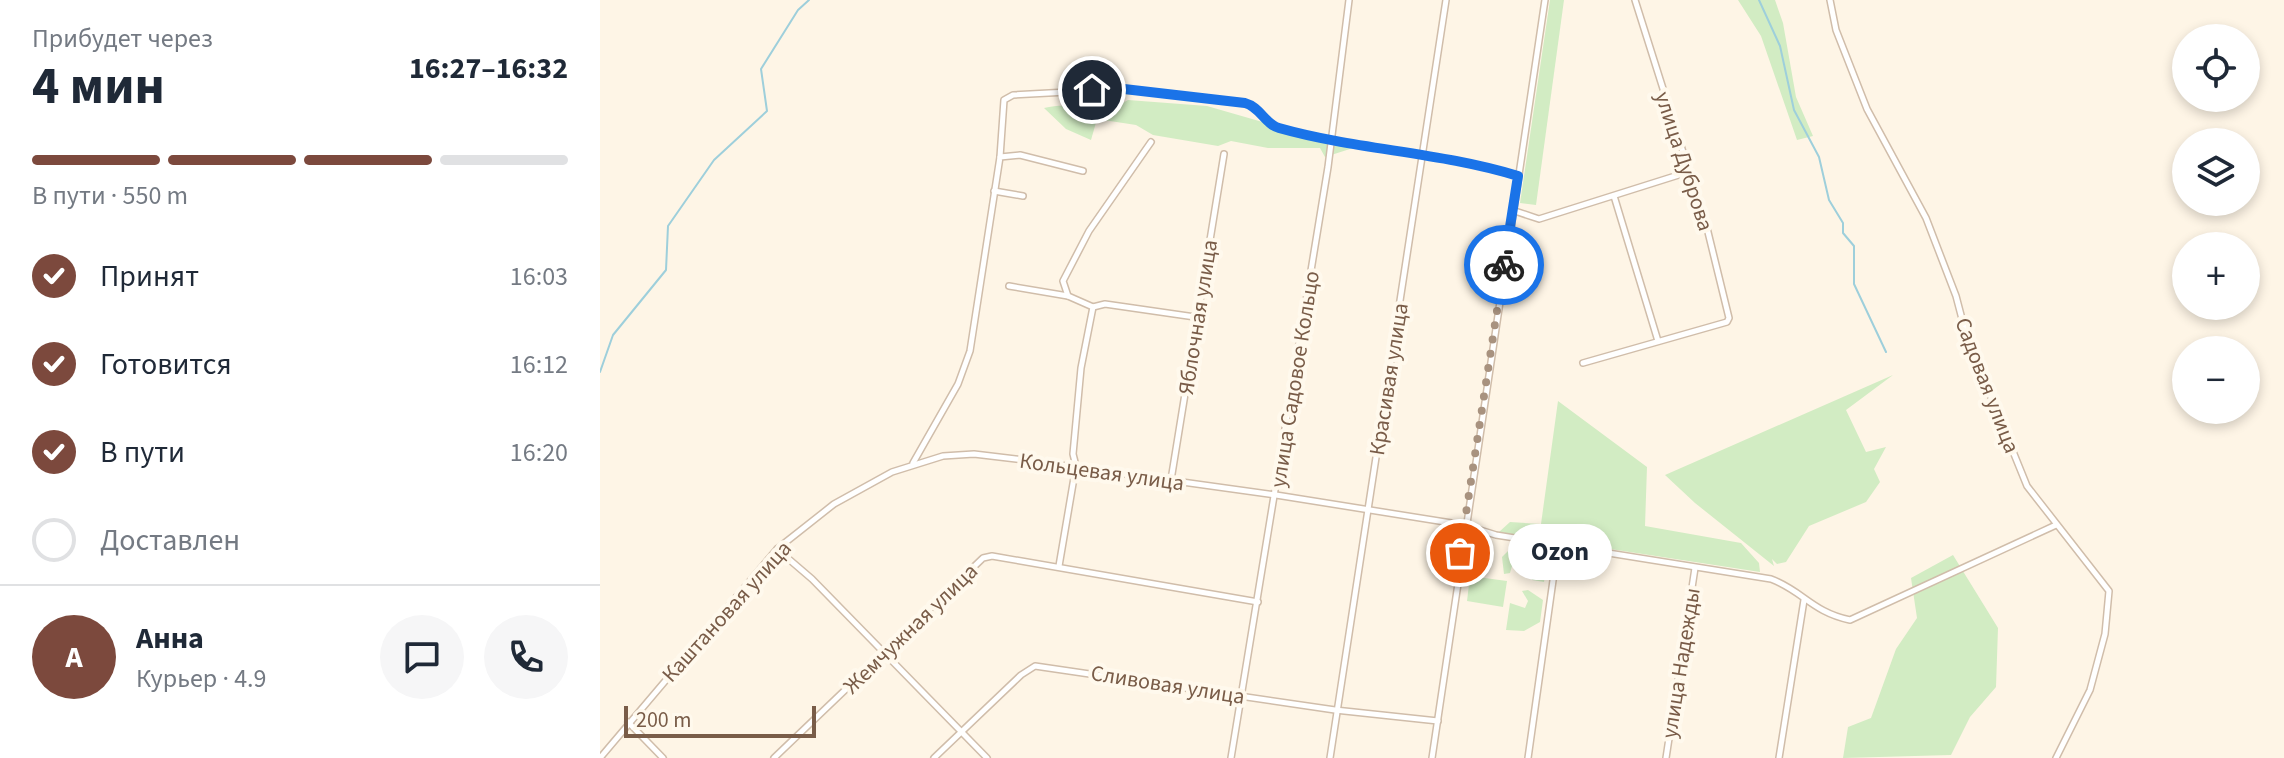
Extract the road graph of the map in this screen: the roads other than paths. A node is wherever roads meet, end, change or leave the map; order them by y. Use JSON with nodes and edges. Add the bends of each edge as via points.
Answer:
{"nodes":[{"id":1,"x":1349,"y":0,"type":"edge"},
{"id":2,"x":1446,"y":0,"type":"edge"},
{"id":3,"x":1545,"y":0,"type":"edge"},
{"id":4,"x":1635,"y":0,"type":"edge"},
{"id":5,"x":1830,"y":0,"type":"edge"},
{"id":6,"x":1332,"y":138,"type":"junction"},
{"id":7,"x":1151,"y":142,"type":"dead end"},
{"id":8,"x":1425,"y":153,"type":"junction"},
{"id":9,"x":1224,"y":154,"type":"dead end"},
{"id":10,"x":1000,"y":157,"type":"junction"},
{"id":11,"x":1083,"y":171,"type":"dead end"},
{"id":12,"x":1688,"y":172,"type":"junction"},
{"id":13,"x":1518,"y":176,"type":"junction"},
{"id":14,"x":994,"y":191,"type":"junction"},
{"id":15,"x":1023,"y":196,"type":"dead end"},
{"id":16,"x":1614,"y":196,"type":"junction"},
{"id":17,"x":1512,"y":210,"type":"junction"},
{"id":18,"x":1009,"y":286,"type":"dead end"},
{"id":19,"x":1068,"y":296,"type":"junction"},
{"id":20,"x":1093,"y":307,"type":"junction"},
{"id":21,"x":1195,"y":317,"type":"junction"},
{"id":22,"x":1658,"y":341,"type":"junction"},
{"id":23,"x":1583,"y":363,"type":"dead end"},
{"id":24,"x":913,"y":464,"type":"junction"},
{"id":25,"x":1076,"y":466,"type":"junction"},
{"id":26,"x":1171,"y":480,"type":"junction"},
{"id":27,"x":1276,"y":495,"type":"junction"},
{"id":28,"x":1367,"y":511,"type":"junction"},
{"id":29,"x":1464,"y":525,"type":"junction"},
{"id":30,"x":2056,"y":525,"type":"junction"},
{"id":31,"x":1558,"y":545,"type":"junction"},
{"id":32,"x":777,"y":549,"type":"junction"},
{"id":33,"x":1059,"y":566,"type":"junction"},
{"id":34,"x":1695,"y":568,"type":"junction"},
{"id":35,"x":1804,"y":600,"type":"junction"},
{"id":36,"x":1258,"y":602,"type":"junction"},
{"id":37,"x":883,"y":654,"type":"junction"},
{"id":38,"x":1241,"y":695,"type":"junction"},
{"id":39,"x":1335,"y":710,"type":"junction"},
{"id":40,"x":1438,"y":721,"type":"junction"},
{"id":41,"x":628,"y":722,"type":"junction"},
{"id":42,"x":961,"y":731,"type":"junction"},
{"id":43,"x":600,"y":758,"type":"edge"},
{"id":44,"x":663,"y":758,"type":"edge"},
{"id":45,"x":774,"y":758,"type":"edge"},
{"id":46,"x":934,"y":758,"type":"edge"},
{"id":47,"x":987,"y":758,"type":"edge"},
{"id":48,"x":1231,"y":758,"type":"edge"},
{"id":49,"x":1330,"y":758,"type":"edge"},
{"id":50,"x":1432,"y":758,"type":"edge"},
{"id":51,"x":1528,"y":758,"type":"edge"},
{"id":52,"x":1666,"y":758,"type":"edge"},
{"id":53,"x":1779,"y":758,"type":"edge"},
{"id":54,"x":2056,"y":758,"type":"edge"}],
"edges":[{"from":1,"to":6,"type":"street","name":"улица Садовое Кольцо"},
{"from":2,"to":8,"type":"street","name":"Красивая улица"},
{"from":3,"to":13,"type":"street"},
{"from":4,"to":12,"type":"street","name":"улица Дуброва"},
{"from":5,"to":30,"type":"street","name":"Садовая улица","via":[[1867,109],[1926,218],[2027,486]]},
{"from":6,"to":8,"type":"street"},
{"from":6,"to":10,"type":"street","via":[[1274,127],[1254,105],[1245,103],[1124,89],[1060,91],[1004,100]]},
{"from":6,"to":27,"type":"street","name":"улица Садовое Кольцо"},
{"from":7,"to":19,"type":"street","via":[[1068,268],[1063,281]]},
{"from":8,"to":13,"type":"street"},
{"from":8,"to":28,"type":"street","name":"Красивая улица"},
{"from":9,"to":21,"type":"street","name":"Яблочная улица"},
{"from":10,"to":11,"type":"street","via":[[1020,155]]},
{"from":10,"to":14,"type":"street"},
{"from":12,"to":16,"type":"street"},
{"from":12,"to":22,"type":"street","name":"улица Дуброва","via":[[1729,309],[1727,322]]},
{"from":13,"to":17,"type":"street"},
{"from":14,"to":15,"type":"street"},
{"from":14,"to":24,"type":"street","via":[[970,351],[958,384]]},
{"from":16,"to":17,"type":"street","via":[[1539,219]]},
{"from":16,"to":22,"type":"street"},
{"from":17,"to":29,"type":"street"},
{"from":18,"to":19,"type":"street"},
{"from":19,"to":20,"type":"street"},
{"from":20,"to":21,"type":"street","via":[[1105,304]]},
{"from":20,"to":25,"type":"street","via":[[1081,368]]},
{"from":21,"to":26,"type":"street","name":"Яблочная улица"},
{"from":22,"to":23,"type":"street"},
{"from":24,"to":25,"type":"street","name":"Кольцевая улица","via":[[974,454]]},
{"from":24,"to":32,"type":"street","name":"Каштановая улица","via":[[834,504]]},
{"from":25,"to":26,"type":"street","name":"Кольцевая улица"},
{"from":25,"to":33,"type":"street"},
{"from":26,"to":27,"type":"street","name":"Кольцевая улица"},
{"from":27,"to":28,"type":"street","name":"Кольцевая улица"},
{"from":27,"to":36,"type":"street","name":"улица Садовое Кольцо"},
{"from":28,"to":29,"type":"street","name":"Кольцевая улица"},
{"from":28,"to":39,"type":"street","name":"Красивая улица"},
{"from":29,"to":31,"type":"street","name":"Кольцевая улица"},
{"from":29,"to":40,"type":"street"},
{"from":30,"to":35,"type":"street","name":"Кольцевая улица","via":[[1850,620],[1830,616]]},
{"from":30,"to":54,"type":"street","name":"Садовая улица","via":[[2109,591],[2105,634],[2090,690]]},
{"from":31,"to":34,"type":"street","name":"Кольцевая улица"},
{"from":31,"to":51,"type":"street"},
{"from":32,"to":37,"type":"street"},
{"from":32,"to":41,"type":"street","name":"Каштановая улица"},
{"from":33,"to":36,"type":"street","name":"Жемчужная улица"},
{"from":33,"to":37,"type":"street","name":"Жемчужная улица","via":[[983,558]]},
{"from":34,"to":35,"type":"street","name":"Кольцевая улица","via":[[1771,579]]},
{"from":34,"to":52,"type":"street","name":"улица Надежды"},
{"from":35,"to":53,"type":"street"},
{"from":36,"to":38,"type":"street","name":"улица Садовое Кольцо"},
{"from":37,"to":42,"type":"street"},
{"from":37,"to":45,"type":"street","name":"Жемчужная улица"},
{"from":38,"to":39,"type":"street","name":"Сливовая улица"},
{"from":38,"to":42,"type":"street","name":"Сливовая улица","via":[[1035,666]]},
{"from":38,"to":48,"type":"street","name":"улица Садовое Кольцо"},
{"from":39,"to":40,"type":"street","name":"Сливовая улица"},
{"from":39,"to":49,"type":"street","name":"Красивая улица"},
{"from":40,"to":50,"type":"street"},
{"from":41,"to":43,"type":"street","name":"Каштановая улица"},
{"from":41,"to":44,"type":"street"},
{"from":42,"to":46,"type":"street","name":"Сливовая улица"},
{"from":42,"to":47,"type":"street"}]}
